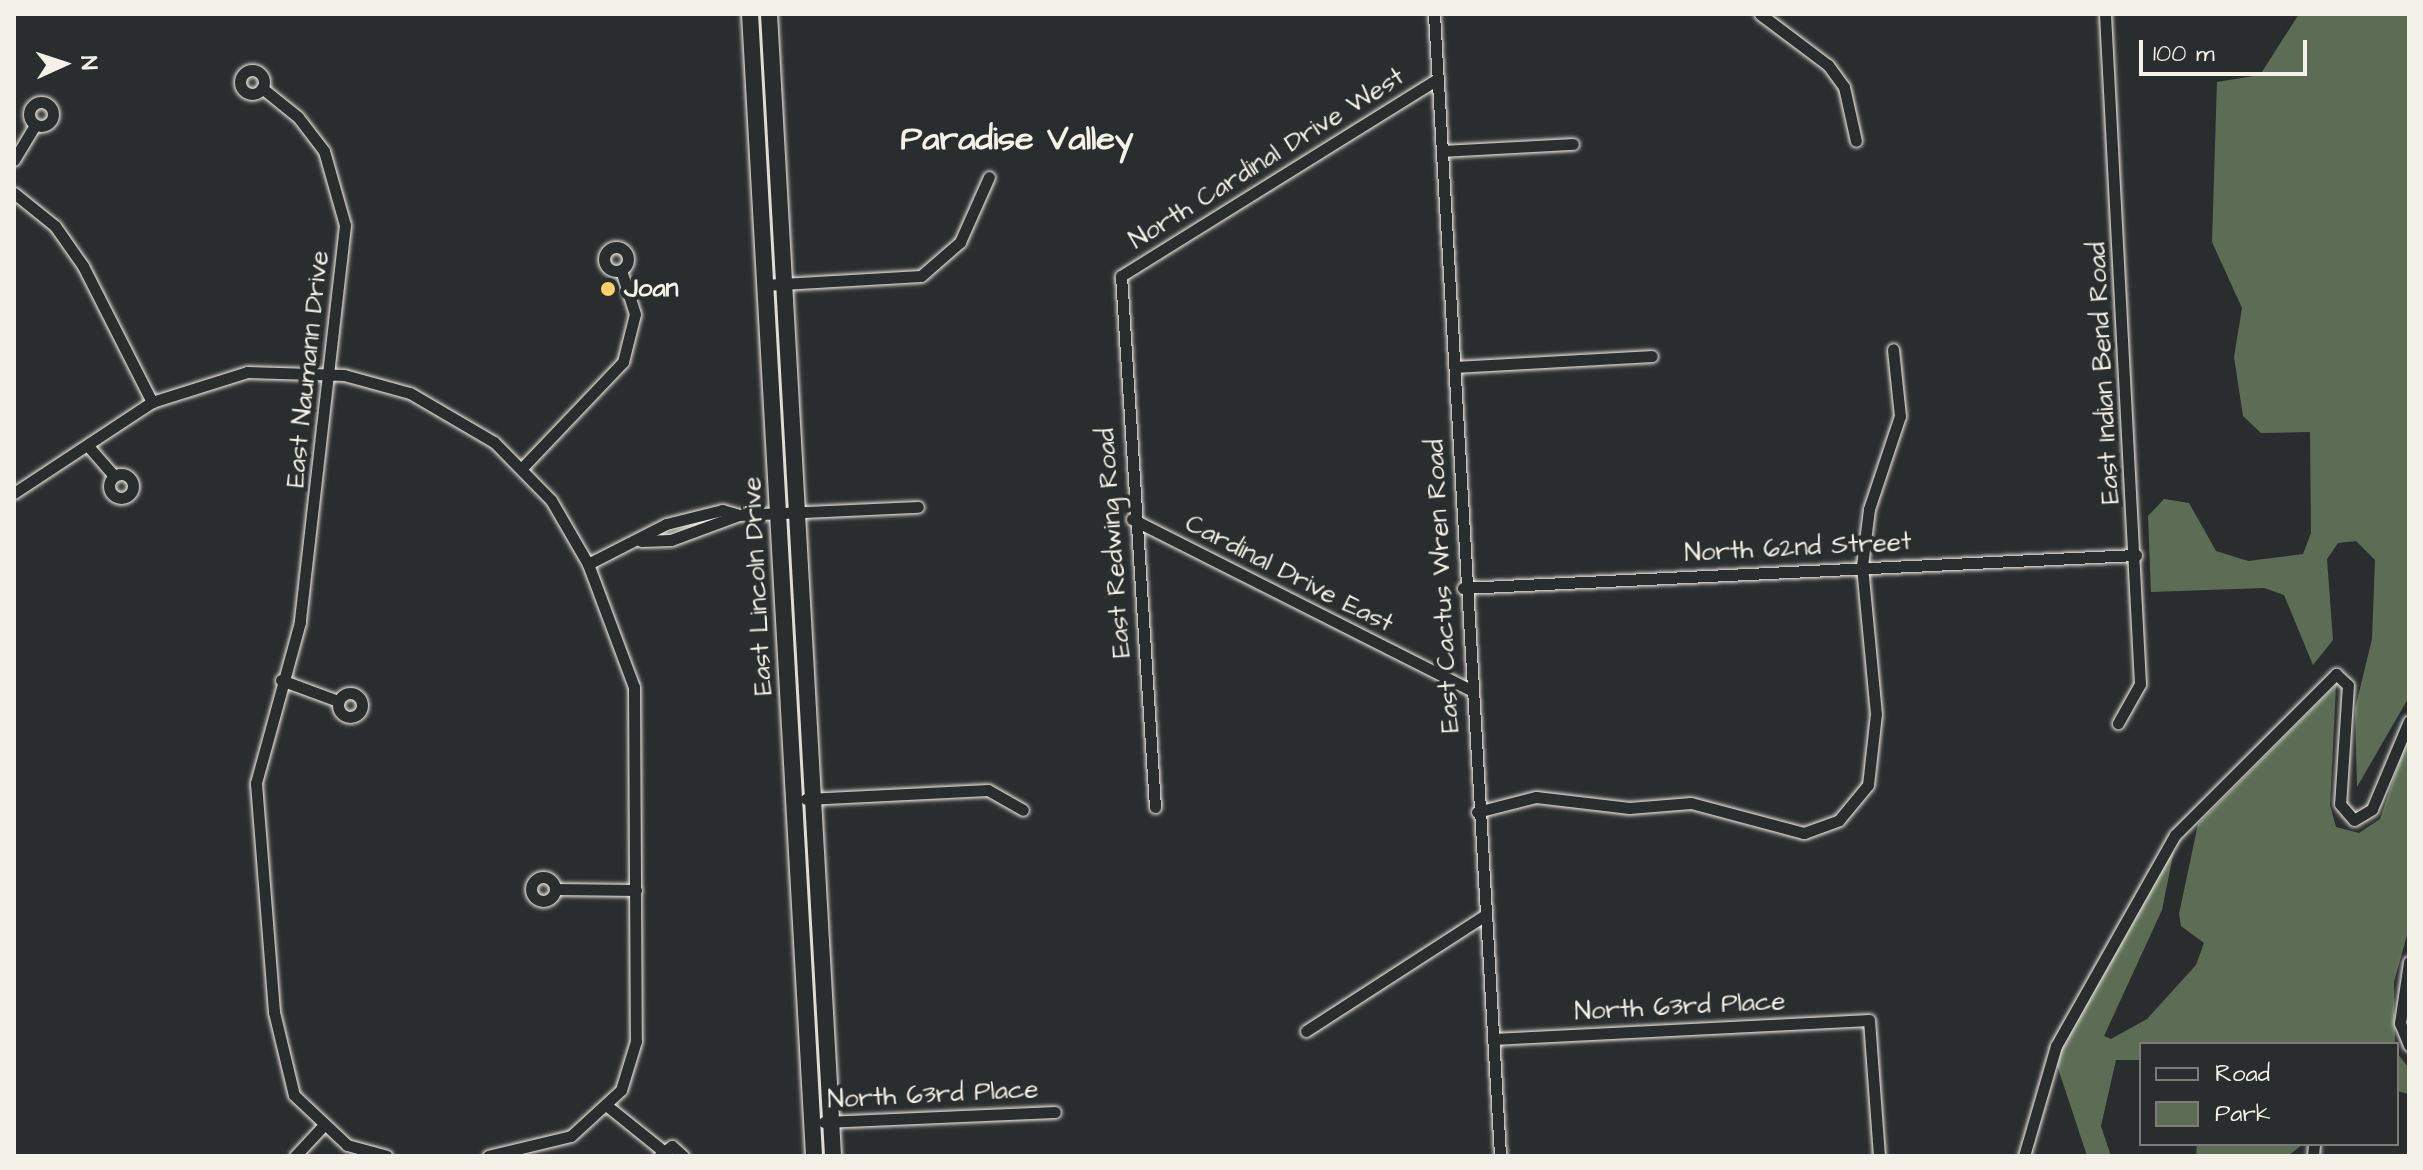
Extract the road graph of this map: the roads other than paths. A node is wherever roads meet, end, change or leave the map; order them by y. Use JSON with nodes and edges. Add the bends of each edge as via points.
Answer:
{"nodes":[{"id":1,"x":750,"y":14,"type":"edge"},
{"id":2,"x":769,"y":14,"type":"edge"},
{"id":3,"x":1434,"y":14,"type":"edge"},
{"id":4,"x":1760,"y":14,"type":"edge"},
{"id":5,"x":2105,"y":14,"type":"edge"},
{"id":6,"x":1436,"y":80,"type":"junction"},
{"id":7,"x":262,"y":88,"type":"dead end"},
{"id":8,"x":774,"y":101,"type":"junction"},
{"id":9,"x":754,"y":102,"type":"junction"},
{"id":10,"x":35,"y":125,"type":"dead end"},
{"id":11,"x":1856,"y":141,"type":"dead end"},
{"id":12,"x":1573,"y":144,"type":"dead end"},
{"id":13,"x":1442,"y":151,"type":"junction"},
{"id":14,"x":14,"y":160,"type":"edge"},
{"id":15,"x":989,"y":177,"type":"dead end"},
{"id":16,"x":14,"y":193,"type":"edge"},
{"id":17,"x":621,"y":270,"type":"dead end"},
{"id":18,"x":1121,"y":276,"type":"joint"},
{"id":19,"x":784,"y":284,"type":"junction"},
{"id":20,"x":764,"y":285,"type":"junction"},
{"id":21,"x":1893,"y":349,"type":"dead end"},
{"id":22,"x":1652,"y":356,"type":"dead end"},
{"id":23,"x":1455,"y":367,"type":"junction"},
{"id":24,"x":331,"y":374,"type":"junction"},
{"id":25,"x":152,"y":402,"type":"junction"},
{"id":26,"x":88,"y":446,"type":"junction"},
{"id":27,"x":522,"y":468,"type":"junction"},
{"id":28,"x":114,"y":476,"type":"dead end"},
{"id":29,"x":14,"y":493,"type":"edge"},
{"id":30,"x":918,"y":507,"type":"dead end"},
{"id":31,"x":797,"y":511,"type":"junction"},
{"id":32,"x":778,"y":513,"type":"junction"},
{"id":33,"x":739,"y":515,"type":"junction"},
{"id":34,"x":1132,"y":519,"type":"junction"},
{"id":35,"x":641,"y":541,"type":"junction"},
{"id":36,"x":2136,"y":555,"type":"junction"},
{"id":37,"x":588,"y":564,"type":"junction"},
{"id":38,"x":1862,"y":566,"type":"junction"},
{"id":39,"x":1463,"y":588,"type":"junction"},
{"id":40,"x":281,"y":680,"type":"junction"},
{"id":41,"x":1468,"y":689,"type":"junction"},
{"id":42,"x":338,"y":701,"type":"dead end"},
{"id":43,"x":2409,"y":721,"type":"edge"},
{"id":44,"x":2118,"y":723,"type":"dead end"},
{"id":45,"x":813,"y":799,"type":"junction"},
{"id":46,"x":793,"y":800,"type":"junction"},
{"id":47,"x":1155,"y":807,"type":"dead end"},
{"id":48,"x":1023,"y":810,"type":"dead end"},
{"id":49,"x":1477,"y":812,"type":"junction"},
{"id":50,"x":556,"y":889,"type":"dead end"},
{"id":51,"x":636,"y":890,"type":"junction"},
{"id":52,"x":1484,"y":916,"type":"junction"},
{"id":53,"x":2409,"y":962,"type":"edge"},
{"id":54,"x":1306,"y":1031,"type":"dead end"},
{"id":55,"x":1493,"y":1039,"type":"junction"},
{"id":56,"x":2409,"y":1045,"type":"edge"},
{"id":57,"x":606,"y":1105,"type":"junction"},
{"id":58,"x":1055,"y":1112,"type":"dead end"},
{"id":59,"x":831,"y":1122,"type":"junction"},
{"id":60,"x":812,"y":1123,"type":"junction"},
{"id":61,"x":323,"y":1126,"type":"junction"},
{"id":62,"x":661,"y":1153,"type":"edge"},
{"id":63,"x":295,"y":1156,"type":"edge"},
{"id":64,"x":387,"y":1156,"type":"edge"},
{"id":65,"x":488,"y":1156,"type":"edge"},
{"id":66,"x":683,"y":1156,"type":"edge"},
{"id":67,"x":814,"y":1156,"type":"edge"},
{"id":68,"x":833,"y":1156,"type":"edge"},
{"id":69,"x":1500,"y":1156,"type":"edge"},
{"id":70,"x":1879,"y":1156,"type":"edge"},
{"id":71,"x":2024,"y":1156,"type":"edge"}],
"edges":[{"from":1,"to":9,"type":"main road","name":"East Lincoln Drive"},
{"from":2,"to":8,"type":"main road","name":"East Lincoln Drive"},
{"from":3,"to":6,"type":"street","name":"East Cactus Wren Road"},
{"from":4,"to":11,"type":"street","via":[[1828,65],[1844,87]]},
{"from":5,"to":36,"type":"street","name":"East Indian Bend Road"},
{"from":6,"to":13,"type":"street","name":"East Cactus Wren Road"},
{"from":6,"to":18,"type":"street","name":"North Cardinal Drive West"},
{"from":7,"to":24,"type":"street","name":"East Naumann Drive","via":[[312,133],[340,194],[345,253]]},
{"from":8,"to":9,"type":"main road"},
{"from":8,"to":19,"type":"main road","name":"East Lincoln Drive"},
{"from":9,"to":20,"type":"main road","name":"East Lincoln Drive"},
{"from":10,"to":14,"type":"street"},
{"from":12,"to":13,"type":"street"},
{"from":13,"to":23,"type":"street","name":"East Cactus Wren Road"},
{"from":15,"to":19,"type":"street","via":[[960,242],[936,268],[905,278]]},
{"from":16,"to":25,"type":"street","via":[[55,226],[83,266]]},
{"from":17,"to":27,"type":"street","via":[[635,314],[623,362]]},
{"from":18,"to":34,"type":"street","name":"East Redwing Road"},
{"from":19,"to":20,"type":"street"},
{"from":19,"to":31,"type":"main road","name":"East Lincoln Drive"},
{"from":20,"to":32,"type":"main road","name":"East Lincoln Drive"},
{"from":21,"to":38,"type":"street","via":[[1900,416],[1869,509]]},
{"from":22,"to":23,"type":"street"},
{"from":23,"to":39,"type":"street","name":"East Cactus Wren Road"},
{"from":24,"to":25,"type":"street","via":[[247,372]]},
{"from":24,"to":27,"type":"street","via":[[440,407]]},
{"from":24,"to":40,"type":"street","name":"East Naumann Drive","via":[[300,622]]},
{"from":25,"to":26,"type":"street"},
{"from":26,"to":28,"type":"street"},
{"from":26,"to":29,"type":"street"},
{"from":27,"to":37,"type":"street"},
{"from":30,"to":31,"type":"street"},
{"from":31,"to":32,"type":"street"},
{"from":31,"to":45,"type":"main road","name":"East Lincoln Drive"},
{"from":32,"to":33,"type":"street"},
{"from":32,"to":46,"type":"main road","name":"East Lincoln Drive"},
{"from":33,"to":35,"type":"street","via":[[671,540]]},
{"from":33,"to":35,"type":"street","via":[[694,515]]},
{"from":34,"to":41,"type":"street","name":"Cardinal Drive East"},
{"from":34,"to":47,"type":"street","name":"East Redwing Road"},
{"from":35,"to":37,"type":"street"},
{"from":36,"to":38,"type":"street","name":"North 62nd Street"},
{"from":36,"to":44,"type":"street","name":"East Indian Bend Road","via":[[2140,684]]},
{"from":37,"to":51,"type":"street","via":[[634,687]]},
{"from":38,"to":39,"type":"street","name":"North 62nd Street"},
{"from":38,"to":49,"type":"street","via":[[1876,714],[1868,785],[1839,820],[1804,833],[1691,803],[1629,808],[1536,797]]},
{"from":39,"to":41,"type":"street","name":"East Cactus Wren Road"},
{"from":40,"to":42,"type":"street"},
{"from":40,"to":61,"type":"street","name":"East Naumann Drive","via":[[258,753],[253,808],[281,1056],[294,1095]]},
{"from":41,"to":49,"type":"street","name":"East Cactus Wren Road"},
{"from":43,"to":71,"type":"street","via":[[2372,809],[2354,820],[2340,804],[2348,685],[2336,674],[2180,829],[2056,1046]]},
{"from":45,"to":46,"type":"street"},
{"from":45,"to":48,"type":"street","via":[[988,790]]},
{"from":45,"to":59,"type":"main road","name":"East Lincoln Drive"},
{"from":46,"to":60,"type":"main road","name":"East Lincoln Drive"},
{"from":49,"to":52,"type":"street","name":"East Cactus Wren Road"},
{"from":50,"to":51,"type":"street"},
{"from":51,"to":57,"type":"street","via":[[636,1041],[621,1090]]},
{"from":52,"to":54,"type":"street"},
{"from":52,"to":55,"type":"street","name":"East Cactus Wren Road"},
{"from":53,"to":56,"type":"street","via":[[2400,1023]]},
{"from":55,"to":69,"type":"street","name":"East Cactus Wren Road"},
{"from":55,"to":70,"type":"street","name":"North 63rd Place","via":[[1869,1020]]},
{"from":57,"to":62,"type":"street"},
{"from":57,"to":65,"type":"street","via":[[552,1145]]},
{"from":58,"to":59,"type":"street","name":"North 63rd Place"},
{"from":59,"to":60,"type":"street","name":"North 63rd Place"},
{"from":59,"to":68,"type":"main road","name":"East Lincoln Drive"},
{"from":60,"to":67,"type":"main road","name":"East Lincoln Drive"},
{"from":61,"to":63,"type":"street"},
{"from":61,"to":64,"type":"street","name":"East Naumann Drive","via":[[347,1145]]},
{"from":62,"to":66,"type":"street","via":[[676,1147]]}]}
